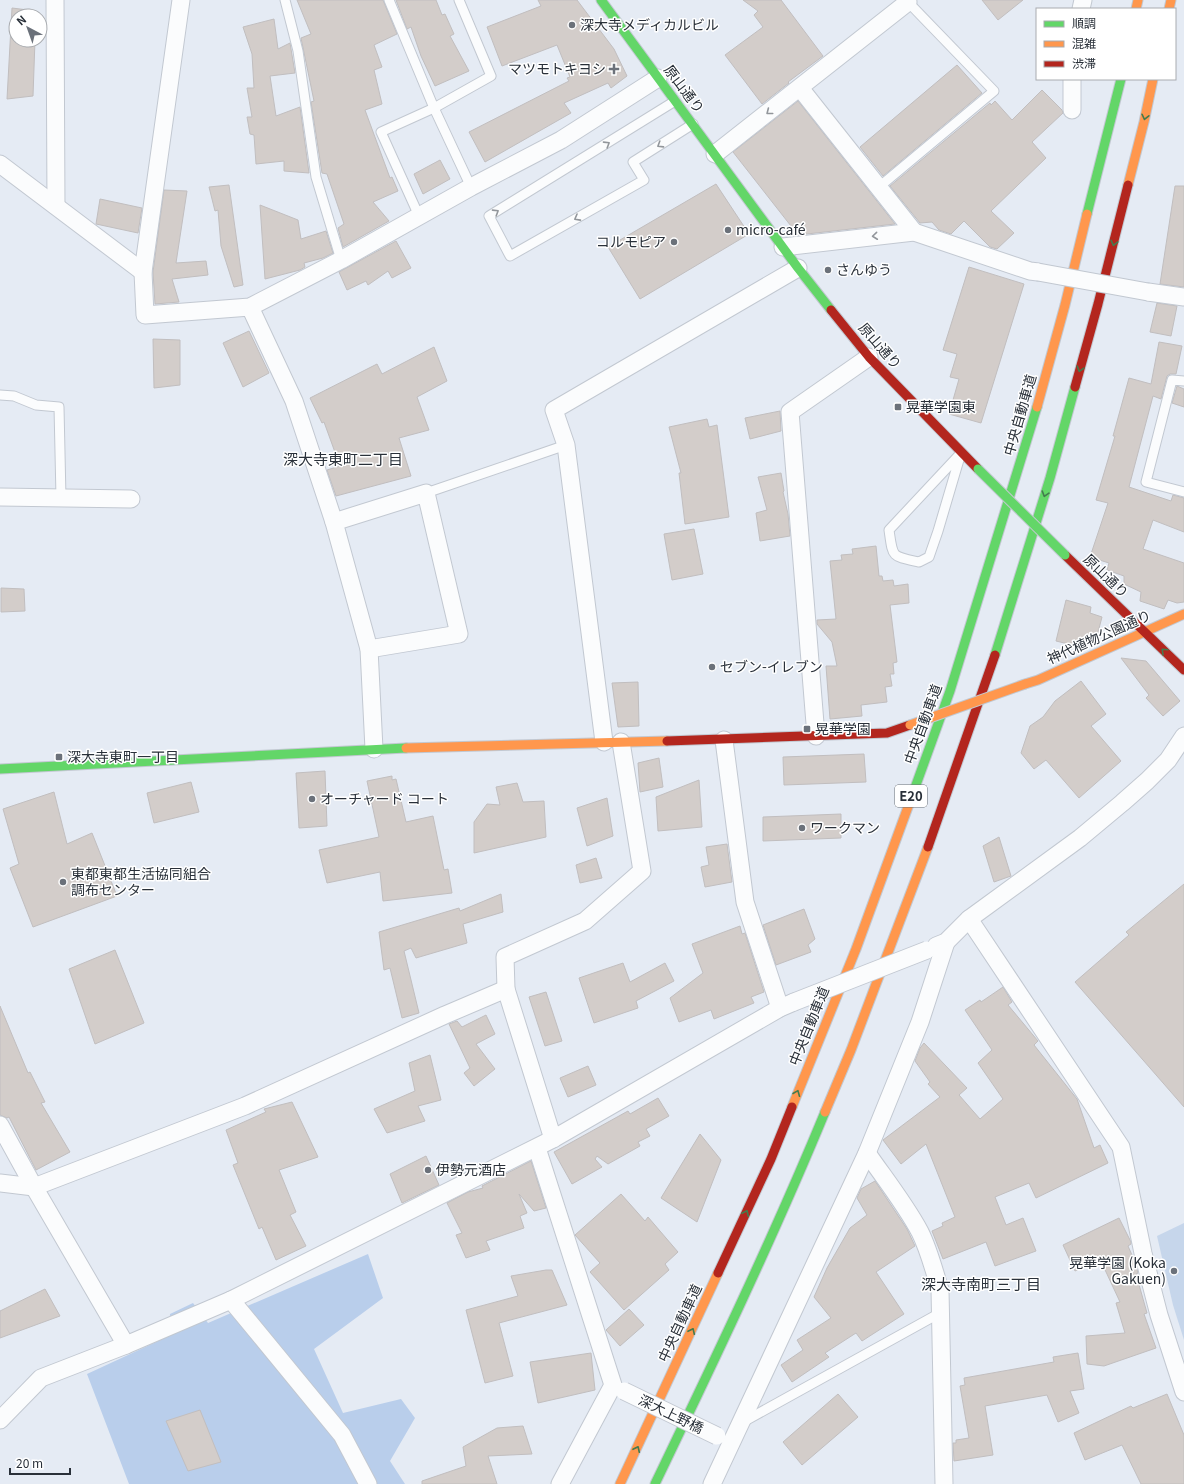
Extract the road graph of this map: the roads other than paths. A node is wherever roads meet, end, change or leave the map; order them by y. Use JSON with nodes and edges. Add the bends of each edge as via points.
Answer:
{"nodes":[{"id":1,"x":55,"y":0,"type":"edge"},
{"id":2,"x":181,"y":0,"type":"edge"},
{"id":3,"x":285,"y":0,"type":"edge"},
{"id":4,"x":389,"y":0,"type":"edge"},
{"id":5,"x":460,"y":0,"type":"edge"},
{"id":6,"x":601,"y":0,"type":"edge"},
{"id":7,"x":908,"y":1,"type":"edge"},
{"id":8,"x":658,"y":78,"type":"junction"},
{"id":9,"x":1072,"y":80,"type":"edge"},
{"id":10,"x":1121,"y":80,"type":"edge"},
{"id":11,"x":1154,"y":80,"type":"edge"},
{"id":12,"x":800,"y":88,"type":"junction"},
{"id":13,"x":676,"y":101,"type":"junction"},
{"id":14,"x":434,"y":108,"type":"junction"},
{"id":15,"x":1072,"y":110,"type":"dead end"},
{"id":16,"x":693,"y":124,"type":"junction"},
{"id":17,"x":715,"y":154,"type":"junction"},
{"id":18,"x":0,"y":164,"type":"edge"},
{"id":19,"x":471,"y":187,"type":"junction"},
{"id":20,"x":878,"y":187,"type":"junction"},
{"id":21,"x":56,"y":206,"type":"junction"},
{"id":22,"x":419,"y":216,"type":"junction"},
{"id":23,"x":914,"y":232,"type":"junction"},
{"id":24,"x":782,"y":247,"type":"junction"},
{"id":25,"x":340,"y":260,"type":"junction"},
{"id":26,"x":798,"y":268,"type":"junction"},
{"id":27,"x":144,"y":272,"type":"junction"},
{"id":28,"x":1184,"y":297,"type":"edge"},
{"id":29,"x":250,"y":307,"type":"junction"},
{"id":30,"x":869,"y":356,"type":"junction"},
{"id":31,"x":1184,"y":381,"type":"edge"},
{"id":32,"x":0,"y":395,"type":"edge"},
{"id":33,"x":566,"y":445,"type":"junction"},
{"id":34,"x":961,"y":453,"type":"junction"},
{"id":35,"x":1184,"y":492,"type":"edge"},
{"id":36,"x":426,"y":493,"type":"junction"},
{"id":37,"x":0,"y":497,"type":"edge"},
{"id":38,"x":61,"y":498,"type":"junction"},
{"id":39,"x":131,"y":499,"type":"dead end"},
{"id":40,"x":334,"y":522,"type":"junction"},
{"id":41,"x":1184,"y":614,"type":"edge"},
{"id":42,"x":1144,"y":632,"type":"junction"},
{"id":43,"x":369,"y":649,"type":"junction"},
{"id":44,"x":1184,"y":670,"type":"edge"},
{"id":45,"x":816,"y":736,"type":"junction"},
{"id":46,"x":1184,"y":736,"type":"edge"},
{"id":47,"x":724,"y":740,"type":"junction"},
{"id":48,"x":612,"y":742,"type":"junction"},
{"id":49,"x":374,"y":749,"type":"junction"},
{"id":50,"x":0,"y":768,"type":"edge"},
{"id":51,"x":968,"y":919,"type":"junction"},
{"id":52,"x":946,"y":942,"type":"junction"},
{"id":53,"x":506,"y":989,"type":"junction"},
{"id":54,"x":787,"y":1005,"type":"junction"},
{"id":55,"x":0,"y":1125,"type":"edge"},
{"id":56,"x":554,"y":1139,"type":"junction"},
{"id":57,"x":537,"y":1148,"type":"junction"},
{"id":58,"x":867,"y":1153,"type":"junction"},
{"id":59,"x":0,"y":1183,"type":"edge"},
{"id":60,"x":34,"y":1187,"type":"junction"},
{"id":61,"x":231,"y":1300,"type":"junction"},
{"id":62,"x":940,"y":1313,"type":"junction"},
{"id":63,"x":126,"y":1345,"type":"junction"},
{"id":64,"x":619,"y":1388,"type":"junction"},
{"id":65,"x":1184,"y":1392,"type":"edge"},
{"id":66,"x":0,"y":1420,"type":"edge"},
{"id":67,"x":742,"y":1423,"type":"junction"},
{"id":68,"x":724,"y":1440,"type":"junction"},
{"id":69,"x":368,"y":1484,"type":"edge"},
{"id":70,"x":560,"y":1484,"type":"edge"},
{"id":71,"x":620,"y":1484,"type":"edge"},
{"id":72,"x":655,"y":1484,"type":"edge"},
{"id":73,"x":712,"y":1484,"type":"edge"},
{"id":74,"x":944,"y":1484,"type":"edge"}],
"edges":[{"from":1,"to":21,"type":"street"},
{"from":2,"to":27,"type":"street"},
{"from":3,"to":25,"type":"lane","via":[[298,51],[316,177]]},
{"from":4,"to":14,"type":"lane"},
{"from":5,"to":14,"type":"lane","via":[[491,76]]},
{"from":6,"to":8,"type":"main road","name":"原山通り"},
{"from":7,"to":12,"type":"street"},
{"from":7,"to":20,"type":"lane","via":[[994,91]]},
{"from":8,"to":13,"type":"main road","name":"原山通り"},
{"from":8,"to":19,"type":"street","via":[[561,140]]},
{"from":9,"to":15,"type":"street"},
{"from":71,"to":10,"type":"main road","name":"中央自動車道","number":"E20","one_way":true,"via":[[771,1159],[856,949],[950,691],[1029,437],[1065,305]]},
{"from":11,"to":72,"type":"main road","number":"E20","one_way":true,"via":[[1098,304],[1050,478],[998,648],[922,866],[851,1050],[792,1192]]},
{"from":12,"to":17,"type":"street","one_way":true},
{"from":12,"to":20,"type":"street"},
{"from":13,"to":16,"type":"main road","name":"原山通り"},
{"from":16,"to":13,"type":"lane","one_way":true,"via":[[633,162],[644,180],[510,256],[489,216]]},
{"from":14,"to":19,"type":"lane"},
{"from":14,"to":22,"type":"lane","via":[[381,132]]},
{"from":16,"to":17,"type":"main road","name":"原山通り"},
{"from":17,"to":24,"type":"main road","name":"原山通り"},
{"from":18,"to":21,"type":"street"},
{"from":19,"to":22,"type":"street"},
{"from":20,"to":23,"type":"street"},
{"from":21,"to":27,"type":"street"},
{"from":22,"to":25,"type":"street"},
{"from":23,"to":24,"type":"street","one_way":true},
{"from":23,"to":28,"type":"street","bridge":true,"via":[[1030,271]]},
{"from":24,"to":26,"type":"main road","name":"原山通り"},
{"from":25,"to":29,"type":"street"},
{"from":26,"to":30,"type":"main road","name":"原山通り"},
{"from":26,"to":33,"type":"street","via":[[554,410]]},
{"from":27,"to":29,"type":"street","via":[[145,315]]},
{"from":29,"to":40,"type":"street","via":[[294,401]]},
{"from":30,"to":34,"type":"main road","name":"原山通り"},
{"from":30,"to":45,"type":"street","via":[[790,412]]},
{"from":31,"to":35,"type":"lane","via":[[1172,380],[1146,482]]},
{"from":32,"to":38,"type":"lane","via":[[14,396],[36,405],[59,407]]},
{"from":33,"to":36,"type":"lane"},
{"from":33,"to":48,"type":"street"},
{"from":34,"to":34,"type":"lane","via":[[929,557],[919,562],[896,556],[892,550],[889,530]]},
{"from":34,"to":42,"type":"main road","name":"原山通り","bridge":true},
{"from":36,"to":40,"type":"street"},
{"from":36,"to":43,"type":"street","via":[[459,634]]},
{"from":37,"to":38,"type":"street"},
{"from":38,"to":39,"type":"street"},
{"from":40,"to":43,"type":"street"},
{"from":41,"to":42,"type":"main road","name":"神代植物公園通り"},
{"from":44,"to":42,"type":"main road","name":"原山通り","one_way":true},
{"from":42,"to":45,"type":"main road","name":"神代植物公園通り","bridge":true,"via":[[1038,680],[910,726],[887,733]]},
{"from":43,"to":49,"type":"street"},
{"from":45,"to":47,"type":"main road","name":"神代植物公園通り"},
{"from":46,"to":51,"type":"street","via":[[1168,760],[1147,781],[1080,838]]},
{"from":47,"to":48,"type":"main road","name":"神代植物公園通り"},
{"from":47,"to":54,"type":"street","via":[[745,902]]},
{"from":48,"to":49,"type":"main road","name":"神代植物公園通り"},
{"from":48,"to":53,"type":"street","via":[[642,871],[585,921],[505,957]]},
{"from":49,"to":50,"type":"main road","name":"神代植物公園通り"},
{"from":51,"to":52,"type":"street"},
{"from":51,"to":65,"type":"street","via":[[1121,1147],[1143,1253],[1159,1315]]},
{"from":52,"to":54,"type":"street","bridge":true},
{"from":52,"to":58,"type":"street","via":[[920,1022]]},
{"from":53,"to":56,"type":"street"},
{"from":53,"to":60,"type":"street","via":[[245,1106]]},
{"from":54,"to":56,"type":"street"},
{"from":55,"to":60,"type":"street"},
{"from":56,"to":57,"type":"street"},
{"from":57,"to":61,"type":"street"},
{"from":57,"to":64,"type":"street"},
{"from":58,"to":62,"type":"street","via":[[920,1233],[940,1290]]},
{"from":58,"to":67,"type":"street"},
{"from":59,"to":60,"type":"street"},
{"from":60,"to":63,"type":"street"},
{"from":61,"to":63,"type":"street"},
{"from":61,"to":69,"type":"street","via":[[342,1435]]},
{"from":62,"to":67,"type":"lane"},
{"from":62,"to":74,"type":"street"},
{"from":63,"to":66,"type":"street","via":[[41,1378]]},
{"from":64,"to":68,"type":"street","name":"深大上野橋","bridge":true},
{"from":64,"to":70,"type":"street"},
{"from":67,"to":68,"type":"street"},
{"from":68,"to":73,"type":"street"}]}
